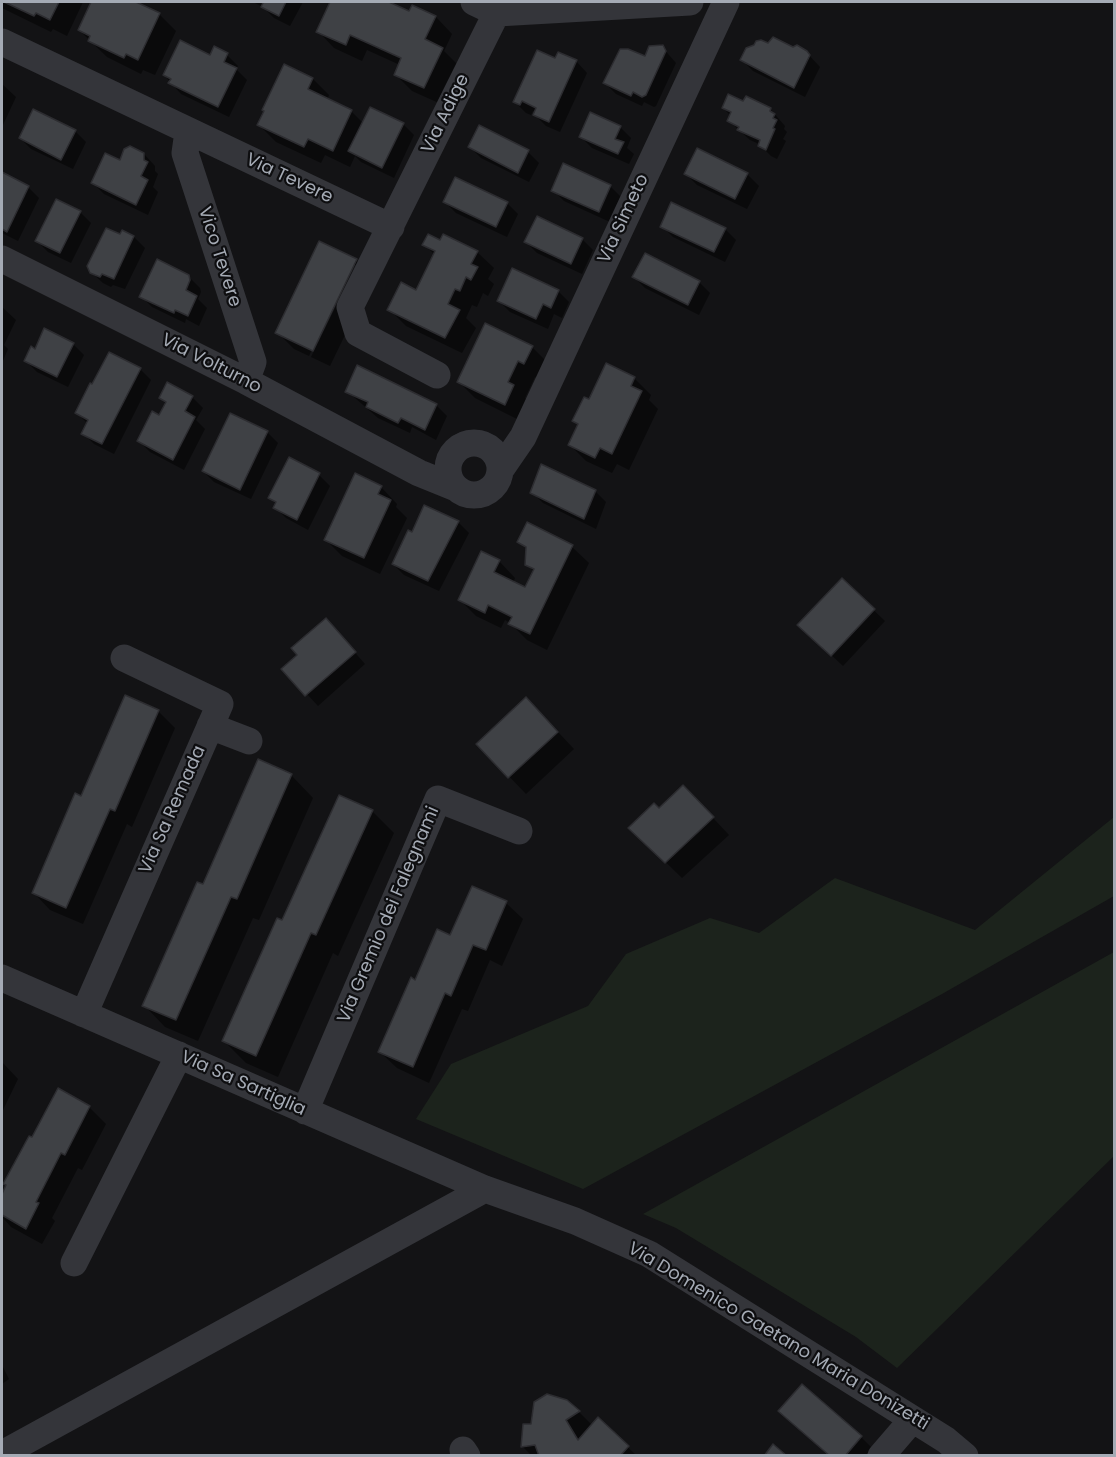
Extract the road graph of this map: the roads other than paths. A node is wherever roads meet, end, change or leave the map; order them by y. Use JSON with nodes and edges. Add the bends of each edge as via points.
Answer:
{"nodes":[{"id":1,"x":690,"y":2,"type":"edge"},
{"id":2,"x":726,"y":2,"type":"edge"},
{"id":3,"x":491,"y":5,"type":"edge"},
{"id":4,"x":2,"y":42,"type":"edge"},
{"id":5,"x":188,"y":132,"type":"junction"},
{"id":6,"x":391,"y":227,"type":"junction"},
{"id":7,"x":2,"y":259,"type":"edge"},
{"id":8,"x":437,"y":375,"type":"dead end"},
{"id":9,"x":246,"y":381,"type":"junction"},
{"id":10,"x":523,"y":437,"type":"junction"},
{"id":11,"x":484,"y":444,"type":"junction"},
{"id":12,"x":450,"y":458,"type":"junction"},
{"id":13,"x":501,"y":469,"type":"junction"},
{"id":14,"x":419,"y":473,"type":"junction"},
{"id":15,"x":456,"y":488,"type":"junction"},
{"id":16,"x":124,"y":658,"type":"dead end"},
{"id":17,"x":210,"y":726,"type":"junction"},
{"id":18,"x":249,"y":741,"type":"dead end"},
{"id":19,"x":519,"y":831,"type":"dead end"},
{"id":20,"x":2,"y":978,"type":"edge"},
{"id":21,"x":84,"y":1014,"type":"junction"},
{"id":22,"x":178,"y":1055,"type":"junction"},
{"id":23,"x":306,"y":1111,"type":"junction"},
{"id":24,"x":485,"y":1189,"type":"junction"},
{"id":25,"x":74,"y":1263,"type":"dead end"},
{"id":26,"x":912,"y":1420,"type":"junction"},
{"id":27,"x":2,"y":1454,"type":"edge"},
{"id":28,"x":881,"y":1455,"type":"edge"},
{"id":29,"x":965,"y":1455,"type":"edge"}],
"edges":[{"from":1,"to":3,"type":"street"},
{"from":2,"to":10,"type":"street","name":"Via Simeto"},
{"from":3,"to":6,"type":"street","name":"Via Adige"},
{"from":4,"to":5,"type":"street","name":"Via Tevere"},
{"from":5,"to":6,"type":"street","name":"Via Tevere"},
{"from":5,"to":9,"type":"street","name":"Vico Tevere","via":[[185,153],[253,362]]},
{"from":6,"to":8,"type":"street","via":[[350,307],[358,333]]},
{"from":7,"to":9,"type":"street","name":"Via Volturno"},
{"from":9,"to":14,"type":"street","name":"Via Volturno"},
{"from":10,"to":11,"type":"street"},
{"from":10,"to":13,"type":"street","name":"Via Simeto"},
{"from":11,"to":12,"type":"street","via":[[464,445]]},
{"from":11,"to":13,"type":"street","via":[[499,458]]},
{"from":12,"to":14,"type":"street"},
{"from":12,"to":15,"type":"street","via":[[448,469]]},
{"from":13,"to":15,"type":"street","via":[[493,487],[485,493],[474,495]]},
{"from":14,"to":15,"type":"street","name":"Via Volturno"},
{"from":16,"to":17,"type":"street","name":"Via Sa Remada","via":[[220,704]]},
{"from":17,"to":18,"type":"street"},
{"from":17,"to":21,"type":"street","name":"Via Sa Remada"},
{"from":19,"to":23,"type":"street","name":"Via Gremio dei Falegnami","via":[[438,799]]},
{"from":20,"to":21,"type":"street","name":"Via Sa Sartiglia"},
{"from":21,"to":22,"type":"street","name":"Via Sa Sartiglia"},
{"from":22,"to":23,"type":"street","name":"Via Sa Sartiglia"},
{"from":22,"to":25,"type":"street"},
{"from":23,"to":24,"type":"street","name":"Via Sa Sartiglia"},
{"from":24,"to":26,"type":"street","name":"Via Domenico Gaetano Maria Donizetti","via":[[575,1221],[648,1254]]},
{"from":24,"to":27,"type":"street"},
{"from":26,"to":28,"type":"street"},
{"from":26,"to":29,"type":"street","name":"Via Domenico Gaetano Maria Donizetti"}]}
